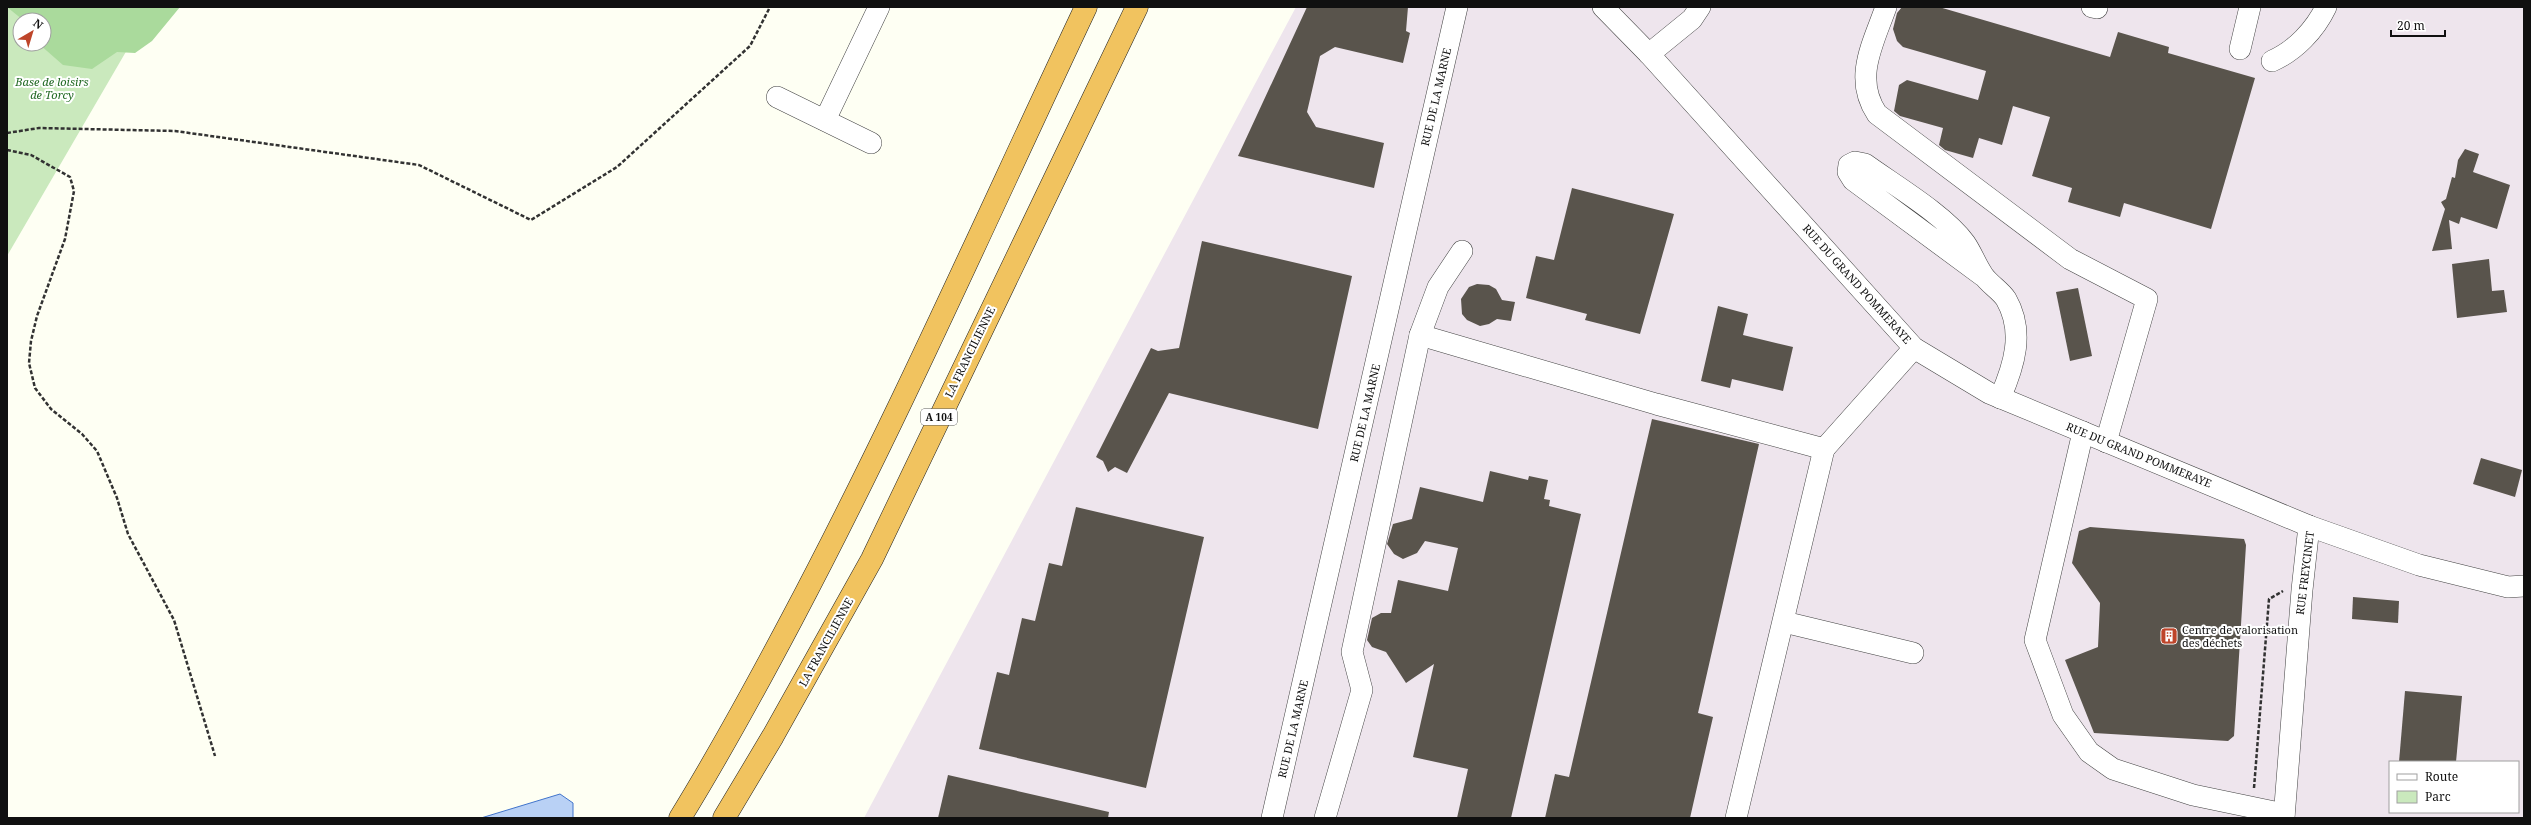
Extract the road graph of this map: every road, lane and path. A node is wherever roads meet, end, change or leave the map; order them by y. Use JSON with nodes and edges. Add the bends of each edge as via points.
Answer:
{"nodes":[{"id":1,"x":770,"y":7,"type":"edge"},
{"id":2,"x":879,"y":7,"type":"edge"},
{"id":3,"x":1086,"y":7,"type":"edge"},
{"id":4,"x":1137,"y":7,"type":"edge"},
{"id":5,"x":1457,"y":7,"type":"edge"},
{"id":6,"x":1603,"y":7,"type":"edge"},
{"id":7,"x":1700,"y":7,"type":"edge"},
{"id":8,"x":1886,"y":7,"type":"edge"},
{"id":9,"x":2250,"y":7,"type":"edge"},
{"id":10,"x":2326,"y":7,"type":"edge"},
{"id":11,"x":2240,"y":49,"type":"dead end"},
{"id":12,"x":1649,"y":54,"type":"junction"},
{"id":13,"x":2272,"y":61,"type":"dead end"},
{"id":14,"x":777,"y":97,"type":"dead end"},
{"id":15,"x":825,"y":120,"type":"junction"},
{"id":16,"x":7,"y":133,"type":"edge"},
{"id":17,"x":871,"y":143,"type":"dead end"},
{"id":18,"x":7,"y":150,"type":"edge"},
{"id":19,"x":1462,"y":251,"type":"dead end"},
{"id":20,"x":1983,"y":276,"type":"junction"},
{"id":21,"x":1420,"y":335,"type":"junction"},
{"id":22,"x":1914,"y":348,"type":"junction"},
{"id":23,"x":2000,"y":398,"type":"junction"},
{"id":24,"x":2083,"y":432,"type":"junction"},
{"id":25,"x":2106,"y":442,"type":"junction"},
{"id":26,"x":1824,"y":449,"type":"junction"},
{"id":27,"x":2309,"y":526,"type":"junction"},
{"id":28,"x":2524,"y":586,"type":"edge"},
{"id":29,"x":2302,"y":590,"type":"junction"},
{"id":30,"x":1784,"y":622,"type":"junction"},
{"id":31,"x":1913,"y":653,"type":"dead end"},
{"id":32,"x":215,"y":756,"type":"dead end"},
{"id":33,"x":2252,"y":809,"type":"junction"},
{"id":34,"x":2284,"y":816,"type":"edge"},
{"id":35,"x":680,"y":818,"type":"edge"},
{"id":36,"x":724,"y":818,"type":"edge"},
{"id":37,"x":1272,"y":818,"type":"edge"},
{"id":38,"x":1325,"y":818,"type":"edge"},
{"id":39,"x":1736,"y":818,"type":"edge"}],
"edges":[{"from":1,"to":16,"type":"path","via":[[750,46],[617,167],[531,220],[419,165],[175,131],[39,128]]},
{"from":2,"to":15,"type":"street"},
{"from":3,"to":35,"type":"highway","via":[[931,342],[834,539],[722,751]]},
{"from":4,"to":36,"type":"highway","name":"LA FRANCILIENNE","number":"A 104","via":[[872,559]]},
{"from":5,"to":37,"type":"street","name":"RUE DE LA MARNE"},
{"from":6,"to":12,"type":"street","name":"RUE DU GRAND POMMERAYE"},
{"from":7,"to":12,"type":"street","via":[[1692,19]]},
{"from":8,"to":25,"type":"street","via":[[1867,60],[1864,83],[1868,100],[1877,114],[2070,258],[2147,299]]},
{"from":9,"to":11,"type":"street"},
{"from":10,"to":13,"type":"street","via":[[2308,35],[2288,54]]},
{"from":12,"to":22,"type":"street","name":"RUE DU GRAND POMMERAYE"},
{"from":14,"to":15,"type":"street"},
{"from":15,"to":17,"type":"street"},
{"from":18,"to":32,"type":"path","via":[[31,155],[70,177],[74,191],[65,239],[37,316],[31,341],[29,363],[35,388],[51,409],[82,434],[97,451],[117,498],[128,534],[174,620]]},
{"from":19,"to":21,"type":"street","via":[[1438,287]]},
{"from":20,"to":20,"type":"street","via":[[1853,180],[1848,172],[1849,165],[1855,162],[1865,164],[1945,222],[1965,242]]},
{"from":20,"to":23,"type":"street","via":[[2006,299],[2015,329],[2017,350]]},
{"from":21,"to":26,"type":"street","via":[[1656,404]]},
{"from":21,"to":38,"type":"street","via":[[1352,652],[1362,690]]},
{"from":22,"to":23,"type":"street","name":"RUE DU GRAND POMMERAYE"},
{"from":22,"to":26,"type":"street"},
{"from":23,"to":24,"type":"street","name":"RUE DU GRAND POMMERAYE"},
{"from":24,"to":25,"type":"street","name":"RUE DU GRAND POMMERAYE"},
{"from":24,"to":33,"type":"street","via":[[2035,640],[2063,715],[2089,752],[2113,769],[2193,795]]},
{"from":25,"to":27,"type":"street","name":"RUE DU GRAND POMMERAYE"},
{"from":26,"to":30,"type":"street"},
{"from":27,"to":28,"type":"street","name":"RUE FREYCINET","via":[[2419,565],[2508,587]]},
{"from":27,"to":29,"type":"street","name":"RUE FREYCINET"},
{"from":29,"to":33,"type":"path","via":[[2285,589],[2269,599]]},
{"from":29,"to":34,"type":"street","name":"RUE FREYCINET"},
{"from":30,"to":31,"type":"street"},
{"from":30,"to":39,"type":"street"},
{"from":33,"to":34,"type":"street"}]}
